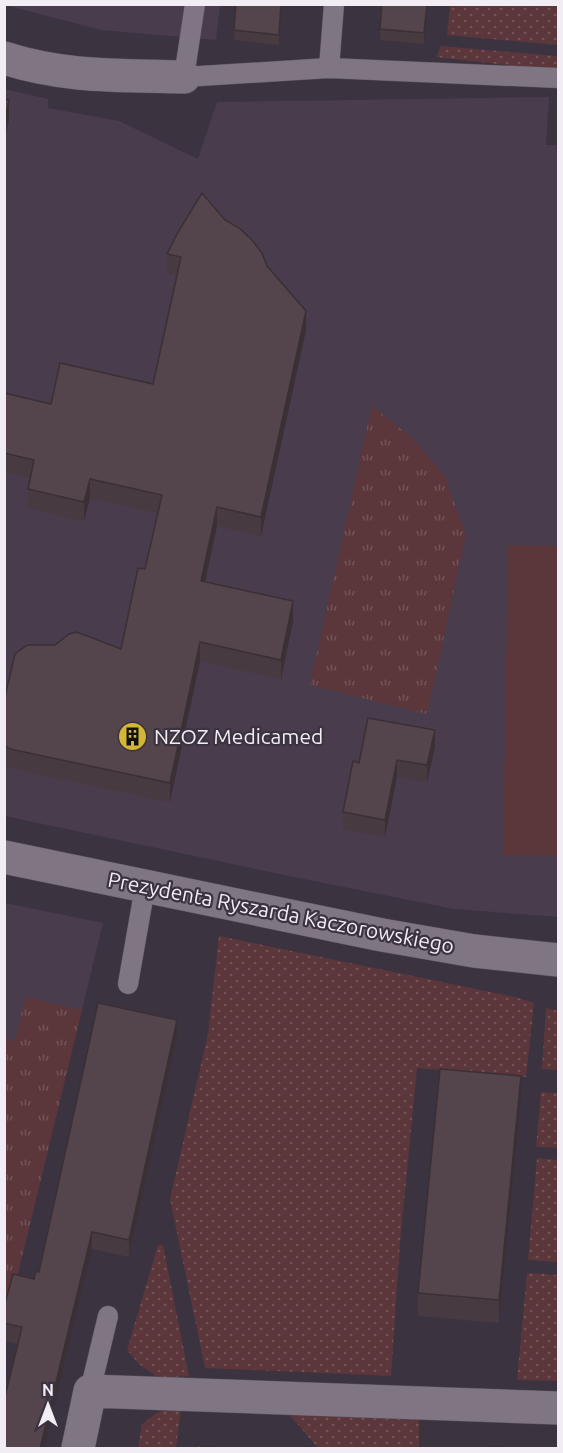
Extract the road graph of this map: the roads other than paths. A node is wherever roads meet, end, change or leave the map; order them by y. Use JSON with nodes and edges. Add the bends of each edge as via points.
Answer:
{"nodes":[{"id":1,"x":195,"y":4,"type":"edge"},
{"id":2,"x":334,"y":4,"type":"edge"},
{"id":3,"x":4,"y":58,"type":"edge"},
{"id":4,"x":329,"y":68,"type":"junction"},
{"id":5,"x":184,"y":77,"type":"junction"},
{"id":6,"x":558,"y":78,"type":"edge"},
{"id":7,"x":4,"y":857,"type":"edge"},
{"id":8,"x":145,"y":887,"type":"junction"},
{"id":9,"x":558,"y":960,"type":"edge"},
{"id":10,"x":128,"y":984,"type":"dead end"},
{"id":11,"x":108,"y":1316,"type":"dead end"},
{"id":12,"x":90,"y":1391,"type":"junction"},
{"id":13,"x":558,"y":1408,"type":"edge"},
{"id":14,"x":78,"y":1449,"type":"edge"}],
"edges":[{"from":1,"to":5,"type":"lane"},
{"from":2,"to":4,"type":"lane"},
{"from":3,"to":5,"type":"street","via":[[92,76]]},
{"from":4,"to":5,"type":"lane"},
{"from":4,"to":6,"type":"lane"},
{"from":7,"to":8,"type":"street","name":"Prezydenta Ryszarda Kaczorowskiego"},
{"from":8,"to":9,"type":"street","name":"Prezydenta Ryszarda Kaczorowskiego","via":[[474,951]]},
{"from":8,"to":10,"type":"lane"},
{"from":11,"to":12,"type":"lane"},
{"from":12,"to":13,"type":"street"},
{"from":12,"to":14,"type":"street"}]}
